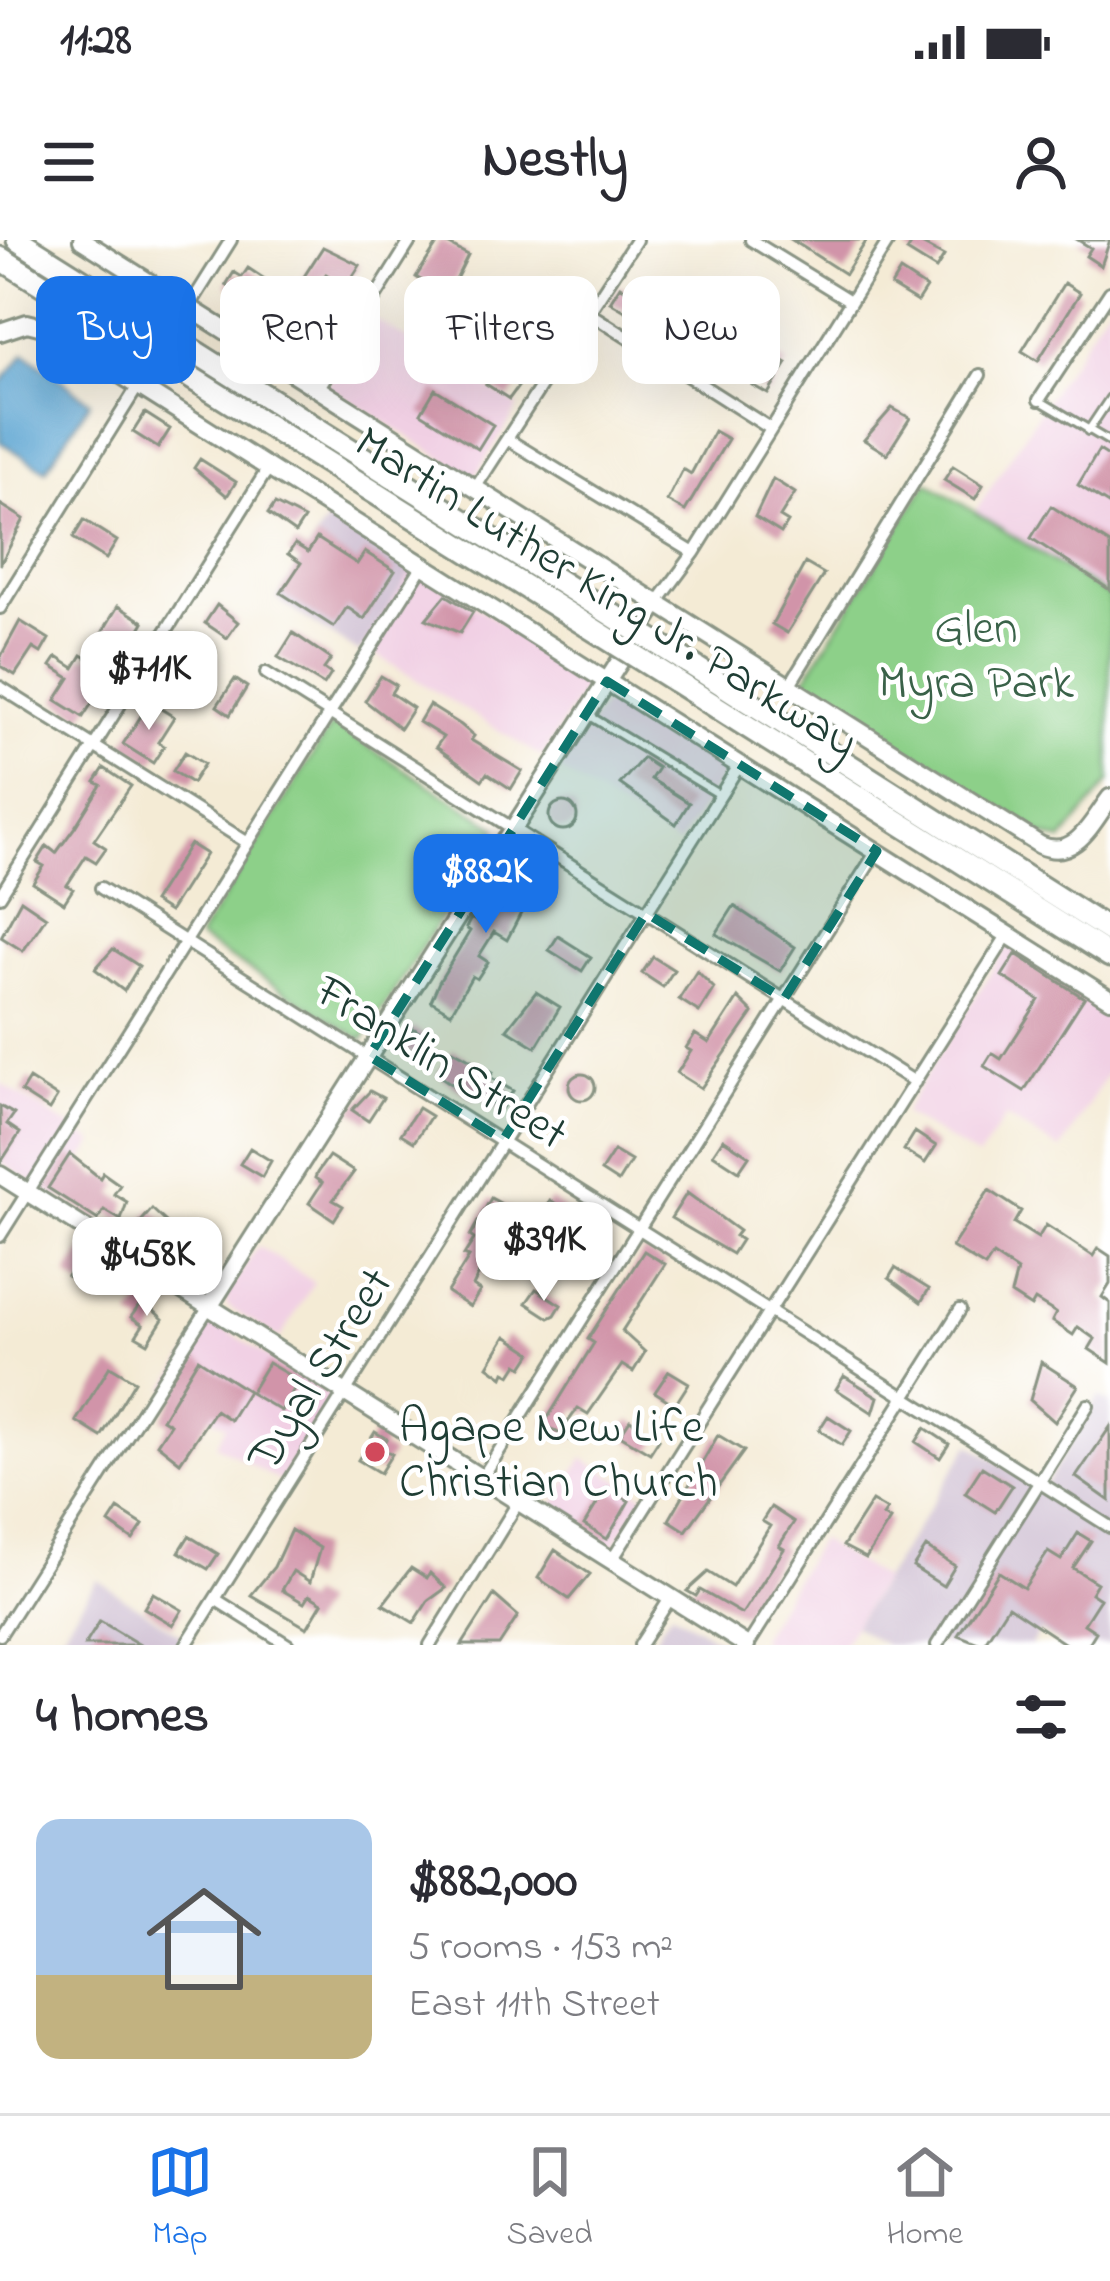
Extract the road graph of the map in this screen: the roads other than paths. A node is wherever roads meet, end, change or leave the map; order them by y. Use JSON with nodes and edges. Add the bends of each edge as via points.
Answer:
{"nodes":[{"id":1,"x":18,"y":240,"type":"edge"},
{"id":2,"x":82,"y":240,"type":"edge"},
{"id":3,"x":231,"y":240,"type":"edge"},
{"id":4,"x":411,"y":240,"type":"edge"},
{"id":5,"x":636,"y":240,"type":"edge"},
{"id":6,"x":752,"y":240,"type":"edge"},
{"id":7,"x":889,"y":240,"type":"edge"},
{"id":8,"x":0,"y":257,"type":"edge"},
{"id":9,"x":139,"y":276,"type":"edge"},
{"id":10,"x":1110,"y":293,"type":"edge"},
{"id":11,"x":196,"y":296,"type":"edge"},
{"id":12,"x":598,"y":299,"type":"edge"},
{"id":13,"x":850,"y":301,"type":"junction"},
{"id":14,"x":196,"y":311,"type":"edge"},
{"id":15,"x":598,"y":319,"type":"edge"},
{"id":16,"x":0,"y":332,"type":"edge"},
{"id":17,"x":980,"y":375,"type":"dead end"},
{"id":18,"x":543,"y":384,"type":"edge"},
{"id":19,"x":138,"y":386,"type":"junction"},
{"id":20,"x":318,"y":389,"type":"junction"},
{"id":21,"x":1110,"y":398,"type":"edge"},
{"id":22,"x":1040,"y":400,"type":"joint"},
{"id":23,"x":771,"y":429,"type":"junction"},
{"id":24,"x":1088,"y":431,"type":"junction"},
{"id":25,"x":507,"y":439,"type":"junction"},
{"id":26,"x":1110,"y":442,"type":"edge"},
{"id":27,"x":268,"y":467,"type":"junction"},
{"id":28,"x":476,"y":488,"type":"junction"},
{"id":29,"x":694,"y":553,"type":"junction"},
{"id":30,"x":423,"y":565,"type":"junction"},
{"id":31,"x":657,"y":603,"type":"junction"},
{"id":32,"x":0,"y":608,"type":"edge"},
{"id":33,"x":581,"y":609,"type":"junction"},
{"id":34,"x":681,"y":671,"type":"junction"},
{"id":35,"x":266,"y":673,"type":"dead end"},
{"id":36,"x":608,"y":681,"type":"junction"},
{"id":37,"x":789,"y":686,"type":"junction"},
{"id":38,"x":0,"y":687,"type":"edge"},
{"id":39,"x":330,"y":714,"type":"junction"},
{"id":40,"x":586,"y":714,"type":"junction"},
{"id":41,"x":94,"y":747,"type":"junction"},
{"id":42,"x":740,"y":764,"type":"junction"},
{"id":43,"x":720,"y":795,"type":"junction"},
{"id":44,"x":1110,"y":798,"type":"edge"},
{"id":45,"x":513,"y":829,"type":"junction"},
{"id":46,"x":248,"y":843,"type":"junction"},
{"id":47,"x":877,"y":851,"type":"junction"},
{"id":48,"x":988,"y":853,"type":"junction"},
{"id":49,"x":101,"y":888,"type":"dead end"},
{"id":50,"x":0,"y":896,"type":"edge"},
{"id":51,"x":646,"y":913,"type":"junction"},
{"id":52,"x":1110,"y":913,"type":"edge"},
{"id":53,"x":1056,"y":922,"type":"junction"},
{"id":54,"x":1110,"y":931,"type":"edge"},
{"id":55,"x":1008,"y":934,"type":"junction"},
{"id":56,"x":187,"y":941,"type":"junction"},
{"id":57,"x":1110,"y":956,"type":"edge"},
{"id":58,"x":1110,"y":968,"type":"edge"},
{"id":59,"x":784,"y":999,"type":"junction"},
{"id":60,"x":1110,"y":999,"type":"edge"},
{"id":61,"x":369,"y":1056,"type":"junction"},
{"id":62,"x":915,"y":1082,"type":"junction"},
{"id":63,"x":503,"y":1140,"type":"junction"},
{"id":64,"x":0,"y":1175,"type":"edge"},
{"id":65,"x":28,"y":1192,"type":"junction"},
{"id":66,"x":640,"y":1226,"type":"junction"},
{"id":67,"x":0,"y":1236,"type":"edge"},
{"id":68,"x":209,"y":1306,"type":"junction"},
{"id":69,"x":771,"y":1310,"type":"junction"},
{"id":70,"x":960,"y":1310,"type":"dead end"},
{"id":71,"x":345,"y":1392,"type":"junction"},
{"id":72,"x":906,"y":1395,"type":"junction"},
{"id":73,"x":1088,"y":1405,"type":"dead end"},
{"id":74,"x":482,"y":1478,"type":"junction"},
{"id":75,"x":1040,"y":1483,"type":"junction"},
{"id":76,"x":519,"y":1502,"type":"junction"},
{"id":77,"x":1110,"y":1527,"type":"edge"},
{"id":78,"x":612,"y":1560,"type":"junction"},
{"id":79,"x":670,"y":1597,"type":"junction"},
{"id":80,"x":215,"y":1599,"type":"junction"},
{"id":81,"x":0,"y":1635,"type":"edge"},
{"id":82,"x":186,"y":1645,"type":"edge"},
{"id":83,"x":288,"y":1645,"type":"edge"},
{"id":84,"x":430,"y":1645,"type":"edge"},
{"id":85,"x":640,"y":1645,"type":"edge"},
{"id":86,"x":747,"y":1645,"type":"edge"},
{"id":87,"x":938,"y":1645,"type":"edge"}],
"edges":[{"from":1,"to":33,"type":"highway","name":"Martin Luther King Jr. Parkway"},
{"from":2,"to":9,"type":"street"},
{"from":3,"to":11,"type":"street"},
{"from":4,"to":20,"type":"street"},
{"from":5,"to":12,"type":"street"},
{"from":6,"to":13,"type":"street"},
{"from":7,"to":13,"type":"street"},
{"from":8,"to":33,"type":"highway","name":"Martin Luther King Jr. Parkway"},
{"from":10,"to":22,"type":"street"},
{"from":13,"to":23,"type":"street"},
{"from":14,"to":20,"type":"street"},
{"from":15,"to":23,"type":"street"},
{"from":16,"to":19,"type":"street","via":[[38,324]]},
{"from":17,"to":37,"type":"street"},
{"from":18,"to":25,"type":"street"},
{"from":19,"to":27,"type":"street"},
{"from":19,"to":32,"type":"street"},
{"from":20,"to":28,"type":"street"},
{"from":21,"to":24,"type":"lane"},
{"from":22,"to":24,"type":"lane"},
{"from":23,"to":29,"type":"street"},
{"from":24,"to":26,"type":"lane"},
{"from":25,"to":28,"type":"street"},
{"from":25,"to":29,"type":"street"},
{"from":27,"to":30,"type":"street"},
{"from":27,"to":41,"type":"street"},
{"from":28,"to":31,"type":"street"},
{"from":29,"to":31,"type":"street"},
{"from":30,"to":36,"type":"street"},
{"from":30,"to":39,"type":"street"},
{"from":31,"to":36,"type":"street"},
{"from":31,"to":37,"type":"street"},
{"from":33,"to":34,"type":"highway","name":"Martin Luther King Jr. Parkway","bridge":true},
{"from":34,"to":48,"type":"highway","name":"Martin Luther King Jr. Parkway"},
{"from":34,"to":53,"type":"highway","name":"Martin Luther King Jr. Parkway"},
{"from":35,"to":39,"type":"street"},
{"from":36,"to":40,"type":"street"},
{"from":36,"to":42,"type":"street"},
{"from":37,"to":44,"type":"street","via":[[1050,850],[1076,843]]},
{"from":38,"to":41,"type":"street"},
{"from":39,"to":45,"type":"street"},
{"from":39,"to":46,"type":"street"},
{"from":40,"to":43,"type":"lane"},
{"from":40,"to":45,"type":"street"},
{"from":41,"to":46,"type":"street"},
{"from":41,"to":50,"type":"street"},
{"from":42,"to":43,"type":"street","name":"Dyal Street"},
{"from":42,"to":47,"type":"street"},
{"from":43,"to":51,"type":"street","name":"Dyal Street"},
{"from":45,"to":51,"type":"street"},
{"from":45,"to":61,"type":"street"},
{"from":46,"to":56,"type":"street"},
{"from":47,"to":55,"type":"street"},
{"from":47,"to":59,"type":"street"},
{"from":48,"to":52,"type":"highway"},
{"from":48,"to":54,"type":"highway","name":"Martin Luther King Jr. Parkway"},
{"from":49,"to":56,"type":"street","name":"Franklin Street"},
{"from":51,"to":59,"type":"street"},
{"from":51,"to":63,"type":"street","name":"Dyal Street"},
{"from":53,"to":57,"type":"highway","name":"Martin Luther King Jr. Parkway"},
{"from":53,"to":58,"type":"highway"},
{"from":55,"to":60,"type":"street"},
{"from":55,"to":62,"type":"street"},
{"from":56,"to":61,"type":"street","name":"Franklin Street"},
{"from":56,"to":65,"type":"street"},
{"from":59,"to":62,"type":"street"},
{"from":59,"to":66,"type":"street"},
{"from":61,"to":63,"type":"street","name":"Franklin Street"},
{"from":61,"to":68,"type":"street"},
{"from":62,"to":69,"type":"street"},
{"from":63,"to":66,"type":"street","name":"Franklin Street"},
{"from":63,"to":71,"type":"street","name":"Dyal Street"},
{"from":64,"to":65,"type":"street"},
{"from":65,"to":67,"type":"street"},
{"from":65,"to":68,"type":"street"},
{"from":66,"to":69,"type":"street","name":"Franklin Street"},
{"from":66,"to":74,"type":"street"},
{"from":68,"to":71,"type":"street"},
{"from":68,"to":81,"type":"street"},
{"from":69,"to":72,"type":"street","name":"Franklin Street"},
{"from":69,"to":78,"type":"street"},
{"from":70,"to":72,"type":"street"},
{"from":71,"to":74,"type":"street"},
{"from":71,"to":80,"type":"street","name":"Dyal Street"},
{"from":72,"to":75,"type":"street","name":"Franklin Street"},
{"from":72,"to":86,"type":"street"},
{"from":73,"to":75,"type":"street"},
{"from":74,"to":76,"type":"street"},
{"from":75,"to":77,"type":"street","name":"Franklin Street"},
{"from":75,"to":87,"type":"street"},
{"from":76,"to":78,"type":"street"},
{"from":76,"to":84,"type":"street"},
{"from":78,"to":79,"type":"street"},
{"from":79,"to":85,"type":"street"},
{"from":79,"to":86,"type":"street"},
{"from":80,"to":82,"type":"street","name":"Dyal Street"},
{"from":80,"to":83,"type":"street"}]}
